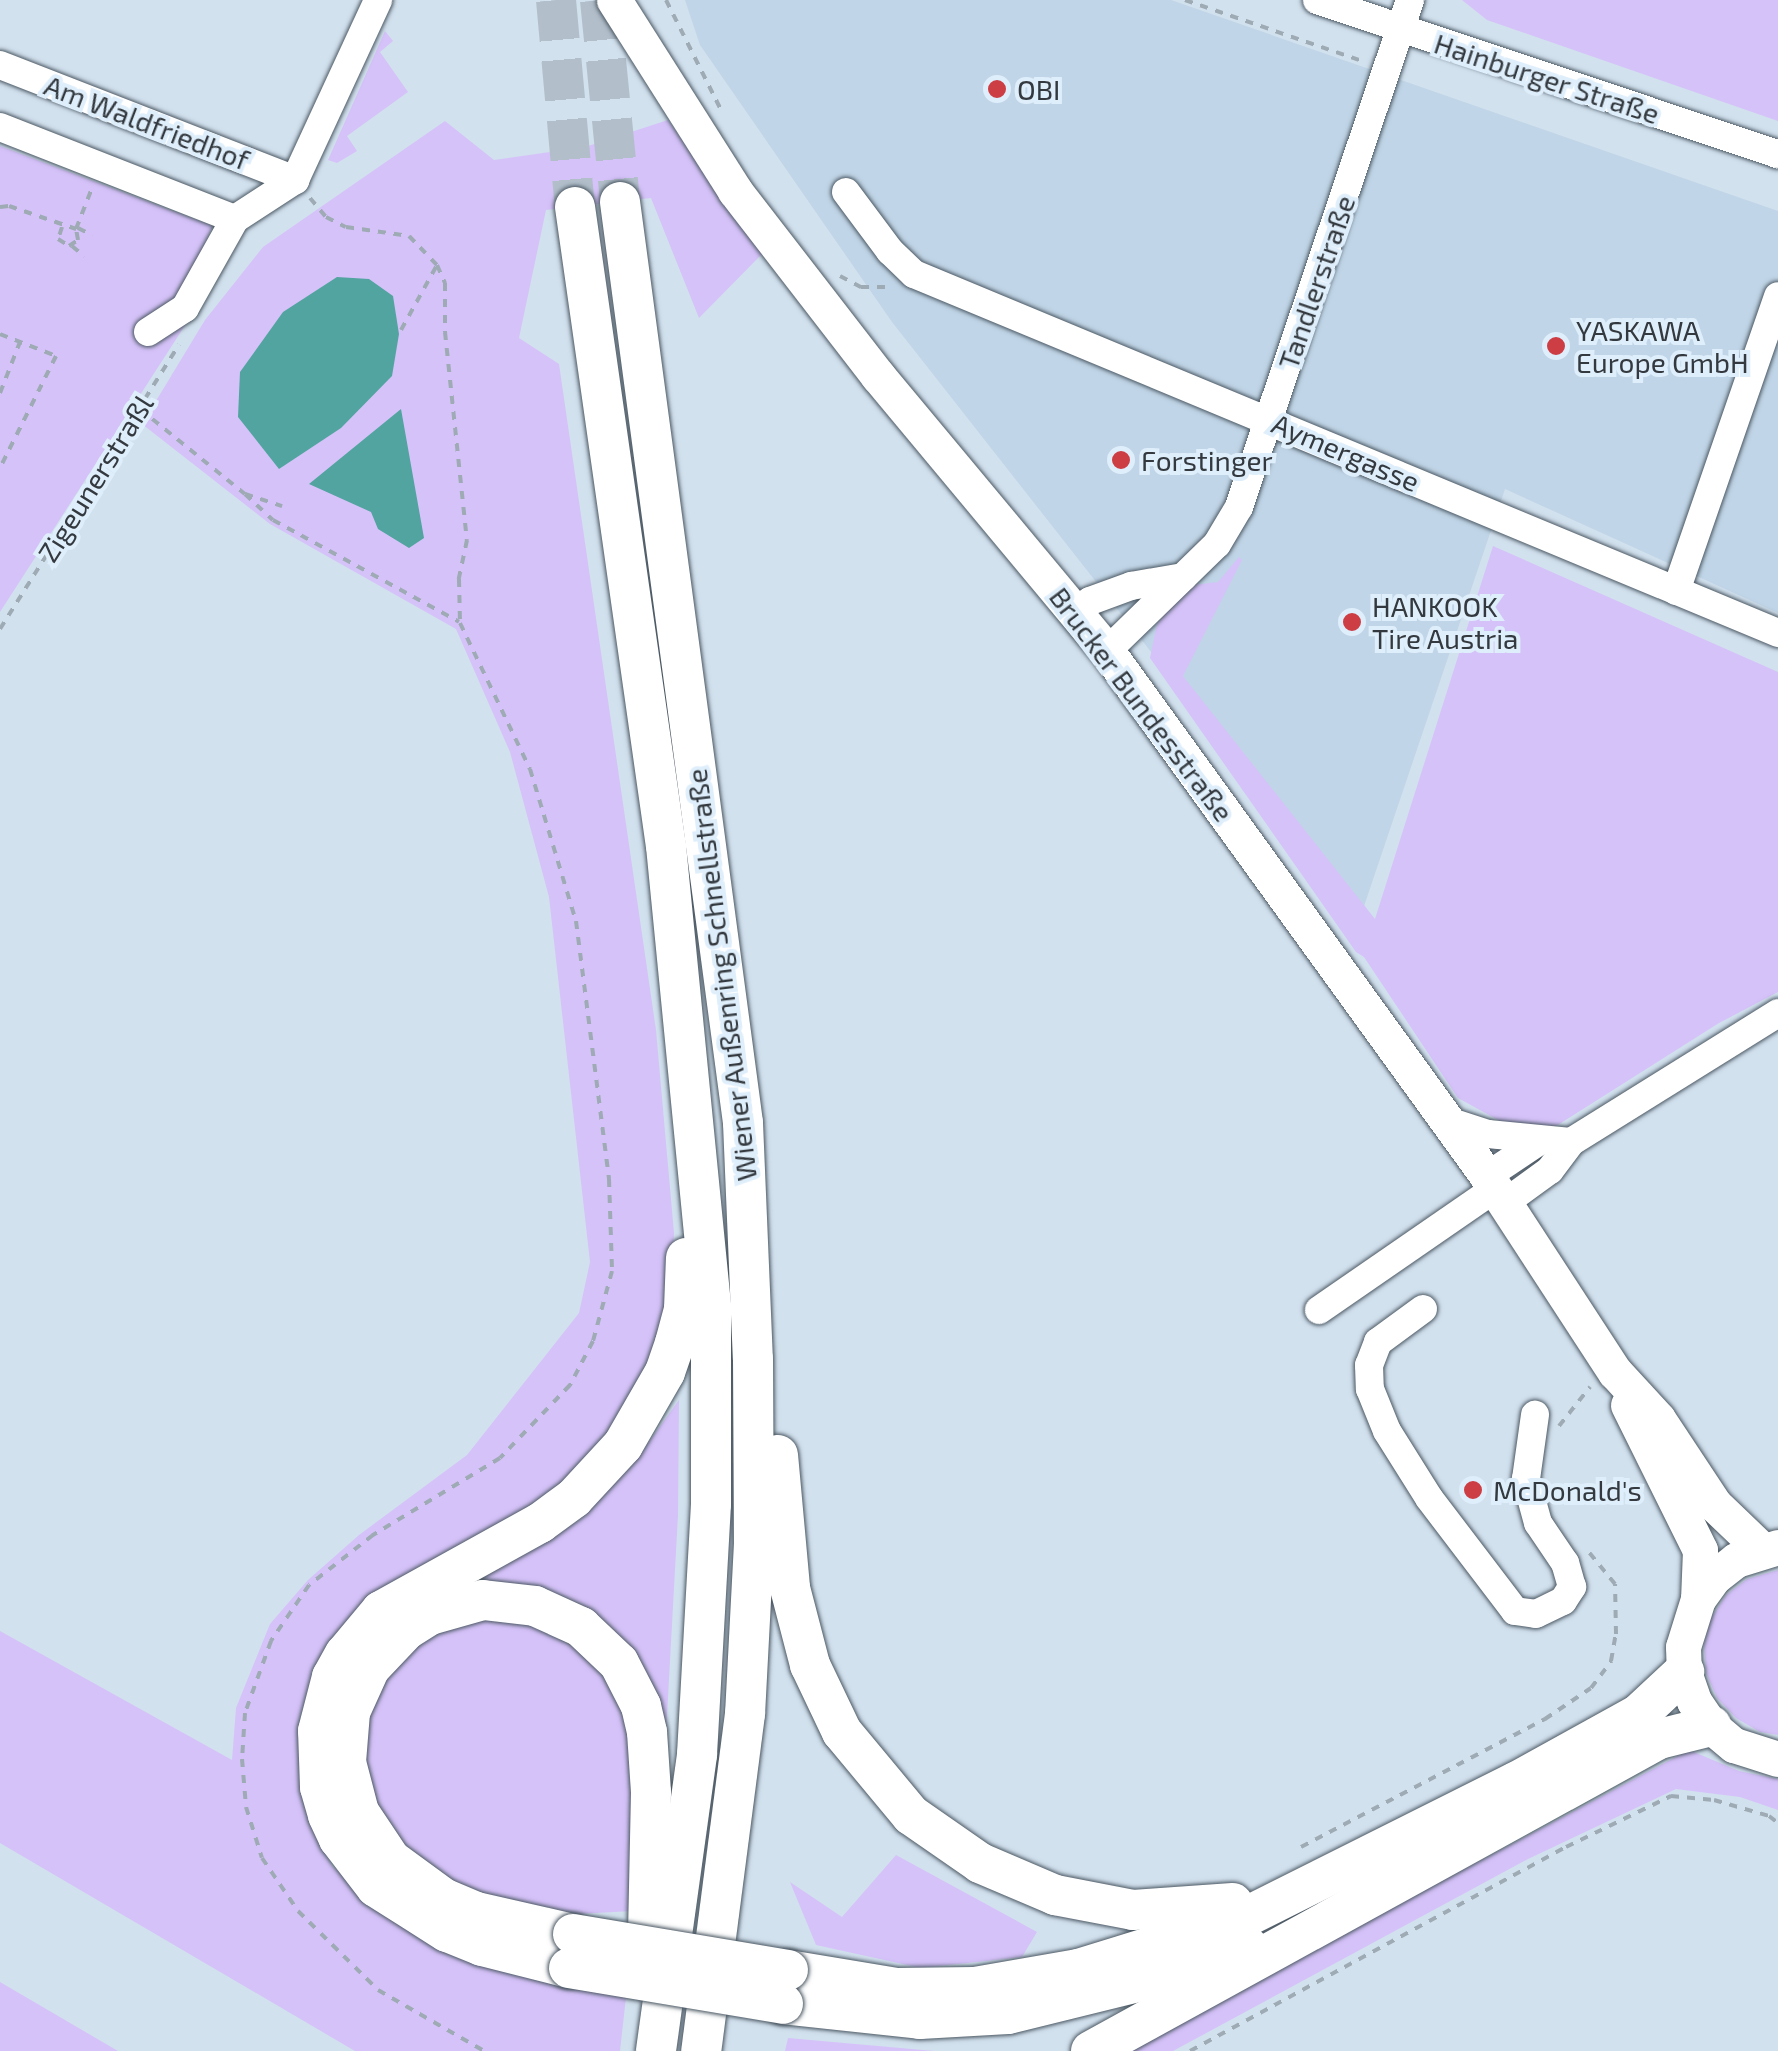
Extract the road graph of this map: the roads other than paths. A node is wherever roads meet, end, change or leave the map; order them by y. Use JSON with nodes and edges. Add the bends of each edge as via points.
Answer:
{"nodes":[{"id":1,"x":378,"y":0,"type":"edge"},
{"id":2,"x":614,"y":0,"type":"edge"},
{"id":3,"x":629,"y":0,"type":"edge"},
{"id":4,"x":1317,"y":0,"type":"edge"},
{"id":5,"x":1410,"y":0,"type":"edge"},
{"id":6,"x":1401,"y":28,"type":"junction"},
{"id":7,"x":646,"y":53,"type":"junction"},
{"id":8,"x":0,"y":65,"type":"edge"},
{"id":9,"x":0,"y":128,"type":"edge"},
{"id":10,"x":1778,"y":154,"type":"edge"},
{"id":11,"x":294,"y":180,"type":"junction"},
{"id":12,"x":846,"y":192,"type":"dead end"},
{"id":13,"x":620,"y":202,"type":"tunnel mouth"},
{"id":14,"x":576,"y":207,"type":"tunnel mouth"},
{"id":15,"x":235,"y":219,"type":"junction"},
{"id":16,"x":1778,"y":296,"type":"edge"},
{"id":17,"x":148,"y":332,"type":"dead end"},
{"id":18,"x":1270,"y":420,"type":"junction"},
{"id":19,"x":1183,"y":577,"type":"junction"},
{"id":20,"x":1676,"y":591,"type":"junction"},
{"id":21,"x":1076,"y":612,"type":"junction"},
{"id":22,"x":1778,"y":633,"type":"edge"},
{"id":23,"x":1107,"y":651,"type":"junction"},
{"id":24,"x":1778,"y":1013,"type":"edge"},
{"id":25,"x":1448,"y":1121,"type":"junction"},
{"id":26,"x":1538,"y":1142,"type":"junction"},
{"id":27,"x":1571,"y":1142,"type":"junction"},
{"id":28,"x":702,"y":1187,"type":"junction"},
{"id":29,"x":1496,"y":1189,"type":"junction"},
{"id":30,"x":1424,"y":1309,"type":"dead end"},
{"id":31,"x":1319,"y":1310,"type":"dead end"},
{"id":32,"x":753,"y":1359,"type":"junction"},
{"id":33,"x":1615,"y":1372,"type":"junction"},
{"id":34,"x":1545,"y":1424,"type":"road end"},
{"id":35,"x":1770,"y":1548,"type":"edge"},
{"id":36,"x":1698,"y":1598,"type":"junction"},
{"id":37,"x":1684,"y":1672,"type":"junction"},
{"id":38,"x":1712,"y":1726,"type":"junction"},
{"id":39,"x":1778,"y":1760,"type":"edge"},
{"id":40,"x":1314,"y":1905,"type":"junction"},
{"id":41,"x":571,"y":1951,"type":"junction"},
{"id":42,"x":658,"y":2040,"type":"edge"},
{"id":43,"x":701,"y":2051,"type":"edge"},
{"id":44,"x":1090,"y":2051,"type":"edge"}],
"edges":[{"from":1,"to":11,"type":"street"},
{"from":2,"to":7,"type":"main road"},
{"from":3,"to":7,"type":"main road"},
{"from":4,"to":6,"type":"street","name":"Hainburger Straße"},
{"from":5,"to":6,"type":"street","name":"Tandlerstraße"},
{"from":6,"to":10,"type":"street","name":"Hainburger Straße"},
{"from":6,"to":18,"type":"street","name":"Tandlerstraße"},
{"from":7,"to":21,"type":"main road","name":"Brucker Bundesstraße","via":[[801,280]]},
{"from":8,"to":11,"type":"street","name":"Am Waldfriedhof"},
{"from":9,"to":15,"type":"street","name":"Am Waldfriedhof"},
{"from":11,"to":15,"type":"street"},
{"from":12,"to":18,"type":"street","name":"Aymergasse","via":[[914,274]]},
{"from":13,"to":32,"type":"highway","name":"Wiener Außenring Schnellstraße","via":[[743,1122]]},
{"from":14,"to":28,"type":"highway","name":"Wiener Außenring Schnellstraße","via":[[666,846]]},
{"from":15,"to":17,"type":"street","via":[[185,308]]},
{"from":16,"to":20,"type":"street"},
{"from":18,"to":19,"type":"street","name":"Tandlerstraße","via":[[1240,507],[1217,544]]},
{"from":18,"to":20,"type":"street","name":"Aymergasse"},
{"from":19,"to":21,"type":"street","via":[[1131,586]]},
{"from":19,"to":23,"type":"street","name":"Tandlerstraße"},
{"from":20,"to":22,"type":"street","name":"Aymergasse"},
{"from":21,"to":23,"type":"main road","name":"Brucker Bundesstraße"},
{"from":23,"to":25,"type":"main road","name":"Brucker Bundesstraße"},
{"from":24,"to":27,"type":"street"},
{"from":25,"to":26,"type":"street"},
{"from":25,"to":29,"type":"main road","name":"Brucker Bundesstraße"},
{"from":26,"to":27,"type":"street"},
{"from":26,"to":29,"type":"street"},
{"from":27,"to":29,"type":"street","via":[[1550,1170]]},
{"from":28,"to":41,"type":"highway","via":[[687,1234],[684,1309],[675,1343],[623,1444],[598,1476],[540,1523],[381,1612],[332,1677],[318,1731],[318,1774],[328,1815],[376,1887],[482,1946]]},
{"from":28,"to":42,"type":"highway","name":"Wiener Außenring Schnellstraße","via":[[711,1309],[706,1628],[682,1887]]},
{"from":29,"to":31,"type":"street"},
{"from":29,"to":33,"type":"main road","name":"Brucker Bundesstraße"},
{"from":30,"to":34,"type":"street","via":[[1378,1342],[1369,1365],[1370,1389],[1429,1498],[1514,1611],[1536,1614],[1572,1587],[1538,1523],[1526,1479]]},
{"from":32,"to":40,"type":"highway","via":[[774,1406],[790,1588],[810,1665],[842,1732],[911,1814],[1011,1880],[1094,1904],[1168,1911]]},
{"from":32,"to":43,"type":"highway","name":"Wiener Außenring Schnellstraße","via":[[754,1543],[745,1714]]},
{"from":33,"to":35,"type":"main road","name":"Brucker Bundesstraße","via":[[1658,1419],[1715,1506]]},
{"from":33,"to":36,"type":"main road","name":"Brucker Bundesstraße","via":[[1700,1550]]},
{"from":35,"to":36,"type":"main road","via":[[1736,1560]]},
{"from":36,"to":37,"type":"main road","name":"Brucker Bundesstraße","via":[[1688,1622]]},
{"from":37,"to":38,"type":"main road"},
{"from":37,"to":40,"type":"highway","via":[[1640,1714]]},
{"from":38,"to":39,"type":"main road","via":[[1734,1745]]},
{"from":38,"to":40,"type":"highway","via":[[1659,1739]]},
{"from":40,"to":41,"type":"highway","bridge":true,"via":[[1151,1979],[1008,2014],[920,2019],[786,1987]]},
{"from":40,"to":44,"type":"highway","via":[[1245,1970]]},
{"from":41,"to":42,"type":"highway","via":[[413,1880],[373,1836],[350,1786],[350,1712],[370,1668],[406,1630],[456,1604],[509,1601],[557,1614],[602,1644],[632,1685],[647,1732],[646,1974]]}]}
